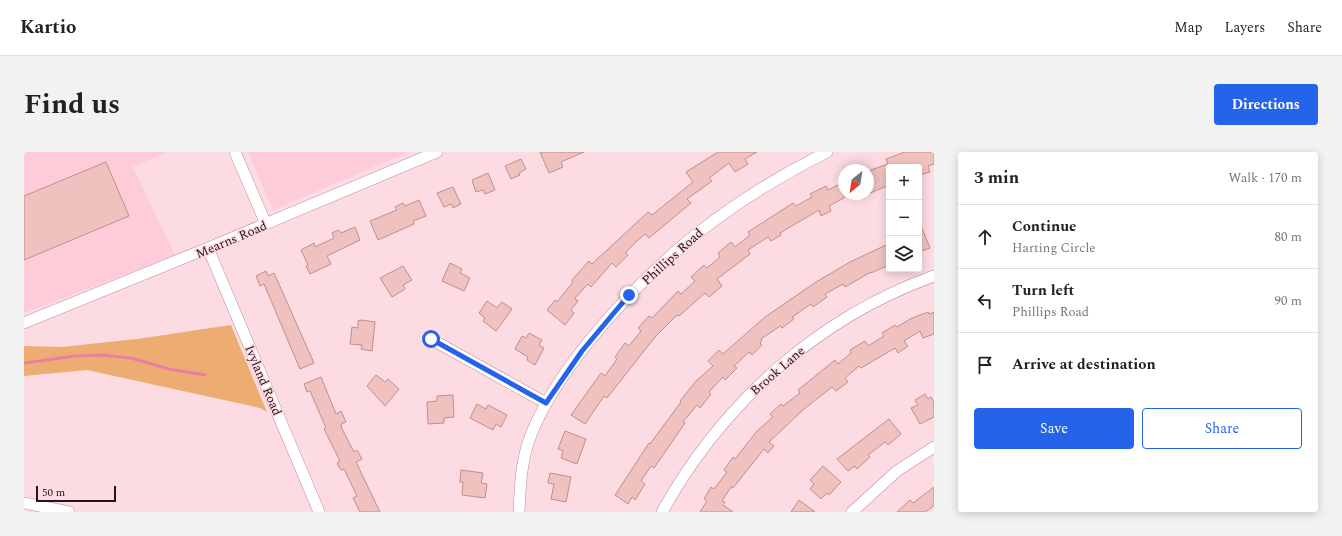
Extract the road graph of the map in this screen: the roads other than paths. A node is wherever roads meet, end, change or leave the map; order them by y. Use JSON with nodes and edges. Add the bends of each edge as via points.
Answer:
{"nodes":[{"id":1,"x":235,"y":152,"type":"edge"},
{"id":2,"x":437,"y":152,"type":"edge"},
{"id":3,"x":827,"y":152,"type":"edge"},
{"id":4,"x":266,"y":224,"type":"junction"},
{"id":5,"x":208,"y":248,"type":"junction"},
{"id":6,"x":934,"y":276,"type":"edge"},
{"id":7,"x":24,"y":323,"type":"edge"},
{"id":8,"x":431,"y":339,"type":"dead end"},
{"id":9,"x":546,"y":403,"type":"junction"},
{"id":10,"x":934,"y":447,"type":"edge"},
{"id":11,"x":24,"y":503,"type":"edge"},
{"id":12,"x":69,"y":512,"type":"edge"},
{"id":13,"x":319,"y":512,"type":"edge"},
{"id":14,"x":519,"y":512,"type":"edge"},
{"id":15,"x":662,"y":512,"type":"edge"},
{"id":16,"x":852,"y":512,"type":"edge"}],
"edges":[{"from":1,"to":4,"type":"street"},
{"from":2,"to":4,"type":"street","name":"Mearns Road"},
{"from":3,"to":9,"type":"street","name":"Phillips Road","via":[[773,180],[685,242],[629,295],[605,322]]},
{"from":4,"to":5,"type":"street","name":"Mearns Road"},
{"from":5,"to":7,"type":"street","name":"Mearns Road"},
{"from":5,"to":13,"type":"street","name":"Ivyland Road"},
{"from":6,"to":15,"type":"street","name":"Brook Lane","via":[[891,294],[843,320],[783,363],[743,401],[700,452]]},
{"from":8,"to":9,"type":"street"},
{"from":9,"to":14,"type":"street","name":"Phillips Road","via":[[528,445],[522,472]]},
{"from":10,"to":16,"type":"street","via":[[897,471]]},
{"from":11,"to":12,"type":"street"}]}
